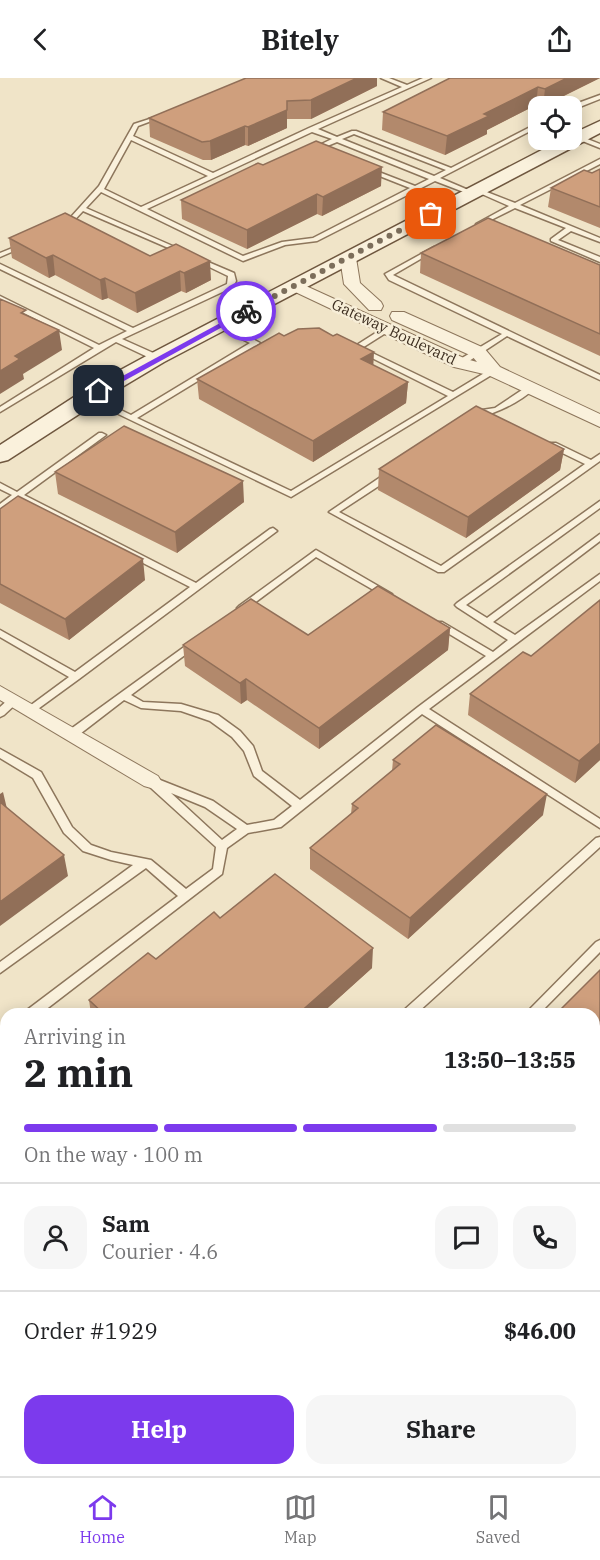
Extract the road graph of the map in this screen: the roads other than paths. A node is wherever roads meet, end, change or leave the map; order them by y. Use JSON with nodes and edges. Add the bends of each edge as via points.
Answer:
{"nodes":[{"id":1,"x":385,"y":78,"type":"edge"},
{"id":2,"x":428,"y":78,"type":"edge"},
{"id":3,"x":407,"y":87,"type":"junction"},
{"id":4,"x":600,"y":97,"type":"edge"},
{"id":5,"x":582,"y":104,"type":"edge"},
{"id":6,"x":168,"y":112,"type":"edge"},
{"id":7,"x":600,"y":126,"type":"edge"},
{"id":8,"x":311,"y":129,"type":"junction"},
{"id":9,"x":528,"y":130,"type":"edge"},
{"id":10,"x":582,"y":135,"type":"edge"},
{"id":11,"x":130,"y":137,"type":"junction"},
{"id":12,"x":336,"y":139,"type":"junction"},
{"id":13,"x":582,"y":139,"type":"edge"},
{"id":14,"x":600,"y":146,"type":"edge"},
{"id":15,"x":316,"y":149,"type":"junction"},
{"id":16,"x":552,"y":150,"type":"edge"},
{"id":17,"x":307,"y":153,"type":"edge"},
{"id":18,"x":327,"y":153,"type":"edge"},
{"id":19,"x":600,"y":161,"type":"edge"},
{"id":20,"x":360,"y":166,"type":"edge"},
{"id":21,"x":451,"y":170,"type":"junction"},
{"id":22,"x":213,"y":176,"type":"junction"},
{"id":23,"x":434,"y":178,"type":"junction"},
{"id":24,"x":415,"y":188,"type":"junction"},
{"id":25,"x":100,"y":189,"type":"junction"},
{"id":26,"x":474,"y":191,"type":"junction"},
{"id":27,"x":514,"y":205,"type":"junction"},
{"id":28,"x":81,"y":208,"type":"junction"},
{"id":29,"x":142,"y":209,"type":"junction"},
{"id":30,"x":475,"y":226,"type":"edge"},
{"id":31,"x":571,"y":228,"type":"junction"},
{"id":32,"x":53,"y":233,"type":"edge"},
{"id":33,"x":600,"y":240,"type":"edge"},
{"id":34,"x":32,"y":242,"type":"edge"},
{"id":35,"x":446,"y":242,"type":"edge"},
{"id":36,"x":0,"y":255,"type":"edge"},
{"id":37,"x":348,"y":258,"type":"junction"},
{"id":38,"x":600,"y":260,"type":"edge"},
{"id":39,"x":0,"y":267,"type":"edge"},
{"id":40,"x":303,"y":282,"type":"junction"},
{"id":41,"x":0,"y":298,"type":"edge"},
{"id":42,"x":375,"y":306,"type":"junction"},
{"id":43,"x":220,"y":324,"type":"junction"},
{"id":44,"x":388,"y":329,"type":"junction"},
{"id":45,"x":133,"y":331,"type":"junction"},
{"id":46,"x":506,"y":334,"type":"junction"},
{"id":47,"x":117,"y":339,"type":"junction"},
{"id":48,"x":100,"y":348,"type":"junction"},
{"id":49,"x":478,"y":352,"type":"junction"},
{"id":50,"x":157,"y":358,"type":"junction"},
{"id":51,"x":460,"y":363,"type":"junction"},
{"id":52,"x":494,"y":371,"type":"junction"},
{"id":53,"x":600,"y":378,"type":"edge"},
{"id":54,"x":531,"y":388,"type":"junction"},
{"id":55,"x":453,"y":395,"type":"junction"},
{"id":56,"x":89,"y":398,"type":"junction"},
{"id":57,"x":0,"y":410,"type":"edge"},
{"id":58,"x":485,"y":412,"type":"junction"},
{"id":59,"x":496,"y":417,"type":"edge"},
{"id":60,"x":131,"y":418,"type":"junction"},
{"id":61,"x":600,"y":421,"type":"edge"},
{"id":62,"x":465,"y":425,"type":"edge"},
{"id":63,"x":102,"y":435,"type":"dead end"},
{"id":64,"x":548,"y":443,"type":"edge"},
{"id":65,"x":0,"y":455,"type":"edge"},
{"id":66,"x":600,"y":457,"type":"edge"},
{"id":67,"x":591,"y":463,"type":"junction"},
{"id":68,"x":398,"y":469,"type":"edge"},
{"id":69,"x":0,"y":486,"type":"edge"},
{"id":70,"x":19,"y":496,"type":"junction"},
{"id":71,"x":600,"y":504,"type":"edge"},
{"id":72,"x":0,"y":508,"type":"edge"},
{"id":73,"x":273,"y":531,"type":"dead end"},
{"id":74,"x":600,"y":537,"type":"edge"},
{"id":75,"x":600,"y":577,"type":"edge"},
{"id":76,"x":198,"y":587,"type":"junction"},
{"id":77,"x":395,"y":599,"type":"edge"},
{"id":78,"x":232,"y":616,"type":"edge"},
{"id":79,"x":424,"y":616,"type":"edge"},
{"id":80,"x":487,"y":622,"type":"junction"},
{"id":81,"x":0,"y":633,"type":"edge"},
{"id":82,"x":204,"y":636,"type":"edge"},
{"id":83,"x":515,"y":640,"type":"junction"},
{"id":84,"x":493,"y":656,"type":"junction"},
{"id":85,"x":76,"y":677,"type":"junction"},
{"id":86,"x":124,"y":696,"type":"junction"},
{"id":87,"x":5,"y":702,"type":"edge"},
{"id":88,"x":422,"y":709,"type":"junction"},
{"id":89,"x":31,"y":710,"type":"junction"},
{"id":90,"x":72,"y":734,"type":"junction"},
{"id":91,"x":0,"y":753,"type":"edge"},
{"id":92,"x":151,"y":781,"type":"junction"},
{"id":93,"x":300,"y":806,"type":"junction"},
{"id":94,"x":600,"y":824,"type":"edge"},
{"id":95,"x":245,"y":829,"type":"junction"},
{"id":96,"x":600,"y":841,"type":"edge"},
{"id":97,"x":222,"y":846,"type":"junction"},
{"id":98,"x":147,"y":863,"type":"junction"},
{"id":99,"x":186,"y":896,"type":"junction"},
{"id":100,"x":600,"y":945,"type":"edge"},
{"id":101,"x":0,"y":968,"type":"edge"},
{"id":102,"x":42,"y":1008,"type":"edge"},
{"id":103,"x":415,"y":1008,"type":"edge"},
{"id":104,"x":537,"y":1008,"type":"edge"}],
"edges":[{"from":1,"to":3,"type":"lane"},
{"from":2,"to":3,"type":"lane"},
{"from":3,"to":8,"type":"lane"},
{"from":4,"to":5,"type":"lane"},
{"from":6,"to":11,"type":"lane","via":[[136,125]]},
{"from":7,"to":10,"type":"main road"},
{"from":8,"to":12,"type":"lane"},
{"from":8,"to":22,"type":"lane"},
{"from":9,"to":21,"type":"lane"},
{"from":11,"to":22,"type":"lane"},
{"from":11,"to":25,"type":"lane"},
{"from":12,"to":15,"type":"lane"},
{"from":12,"to":21,"type":"lane","via":[[354,132]]},
{"from":12,"to":23,"type":"lane"},
{"from":13,"to":14,"type":"lane"},
{"from":15,"to":17,"type":"lane"},
{"from":15,"to":18,"type":"lane"},
{"from":16,"to":26,"type":"main road"},
{"from":19,"to":27,"type":"lane"},
{"from":20,"to":24,"type":"lane"},
{"from":21,"to":23,"type":"lane"},
{"from":22,"to":29,"type":"lane"},
{"from":23,"to":24,"type":"lane"},
{"from":23,"to":26,"type":"lane"},
{"from":24,"to":29,"type":"lane","via":[[315,240],[284,243],[243,259]]},
{"from":25,"to":28,"type":"lane"},
{"from":25,"to":29,"type":"lane"},
{"from":26,"to":27,"type":"lane"},
{"from":26,"to":37,"type":"main road"},
{"from":27,"to":30,"type":"lane"},
{"from":27,"to":31,"type":"lane"},
{"from":28,"to":32,"type":"lane"},
{"from":28,"to":45,"type":"lane","via":[[231,275],[230,285]]},
{"from":31,"to":33,"type":"lane"},
{"from":31,"to":38,"type":"lane","via":[[553,240]]},
{"from":34,"to":36,"type":"lane"},
{"from":35,"to":46,"type":"lane","via":[[396,268],[389,274],[392,279]]},
{"from":37,"to":40,"type":"main road"},
{"from":37,"to":42,"type":"street","via":[[352,284]]},
{"from":39,"to":45,"type":"lane"},
{"from":40,"to":42,"type":"street","name":"Gateway Boulevard"},
{"from":40,"to":43,"type":"main road"},
{"from":40,"to":44,"type":"street","name":"Gateway Boulevard"},
{"from":41,"to":48,"type":"lane"},
{"from":42,"to":49,"type":"street","name":"Gateway Boulevard"},
{"from":43,"to":50,"type":"main road"},
{"from":43,"to":60,"type":"lane","via":[[256,343]]},
{"from":44,"to":51,"type":"street","name":"Gateway Boulevard"},
{"from":44,"to":55,"type":"lane","via":[[356,348]]},
{"from":45,"to":47,"type":"lane"},
{"from":46,"to":49,"type":"lane"},
{"from":46,"to":53,"type":"lane"},
{"from":47,"to":48,"type":"lane"},
{"from":47,"to":50,"type":"lane"},
{"from":48,"to":57,"type":"lane"},
{"from":49,"to":51,"type":"lane"},
{"from":49,"to":52,"type":"street","name":"Gateway Boulevard"},
{"from":50,"to":56,"type":"main road"},
{"from":51,"to":52,"type":"street","name":"Gateway Boulevard"},
{"from":52,"to":54,"type":"street","name":"Gateway Boulevard"},
{"from":52,"to":55,"type":"lane"},
{"from":54,"to":58,"type":"lane","via":[[497,410]]},
{"from":54,"to":61,"type":"street","name":"Gateway Boulevard"},
{"from":55,"to":60,"type":"lane","via":[[291,494]]},
{"from":56,"to":60,"type":"lane"},
{"from":56,"to":65,"type":"main road"},
{"from":58,"to":59,"type":"lane"},
{"from":58,"to":62,"type":"lane"},
{"from":63,"to":70,"type":"lane"},
{"from":64,"to":67,"type":"lane"},
{"from":66,"to":67,"type":"lane"},
{"from":67,"to":68,"type":"lane","via":[[441,570],[333,512]]},
{"from":69,"to":70,"type":"lane"},
{"from":70,"to":72,"type":"lane"},
{"from":70,"to":76,"type":"lane"},
{"from":71,"to":80,"type":"lane","via":[[460,605]]},
{"from":73,"to":76,"type":"lane"},
{"from":74,"to":80,"type":"lane"},
{"from":75,"to":83,"type":"lane"},
{"from":76,"to":85,"type":"lane"},
{"from":77,"to":78,"type":"lane","via":[[316,553]]},
{"from":79,"to":84,"type":"lane"},
{"from":80,"to":83,"type":"lane"},
{"from":81,"to":85,"type":"lane"},
{"from":82,"to":86,"type":"lane"},
{"from":83,"to":84,"type":"lane"},
{"from":84,"to":88,"type":"lane"},
{"from":85,"to":89,"type":"lane"},
{"from":86,"to":90,"type":"lane"},
{"from":86,"to":93,"type":"lane","via":[[141,705],[181,708],[214,718],[237,734],[249,749],[258,773]]},
{"from":87,"to":89,"type":"street"},
{"from":88,"to":93,"type":"lane"},
{"from":88,"to":94,"type":"lane"},
{"from":89,"to":90,"type":"street"},
{"from":90,"to":92,"type":"street"},
{"from":91,"to":98,"type":"lane","via":[[37,775],[68,830],[87,848]]},
{"from":92,"to":95,"type":"lane","via":[[209,804]]},
{"from":92,"to":97,"type":"lane"},
{"from":93,"to":95,"type":"lane","via":[[277,824]]},
{"from":95,"to":97,"type":"lane"},
{"from":96,"to":103,"type":"lane"},
{"from":97,"to":99,"type":"lane","via":[[218,871]]},
{"from":98,"to":99,"type":"lane"},
{"from":98,"to":101,"type":"lane"},
{"from":99,"to":102,"type":"lane"},
{"from":100,"to":104,"type":"lane"}]}
